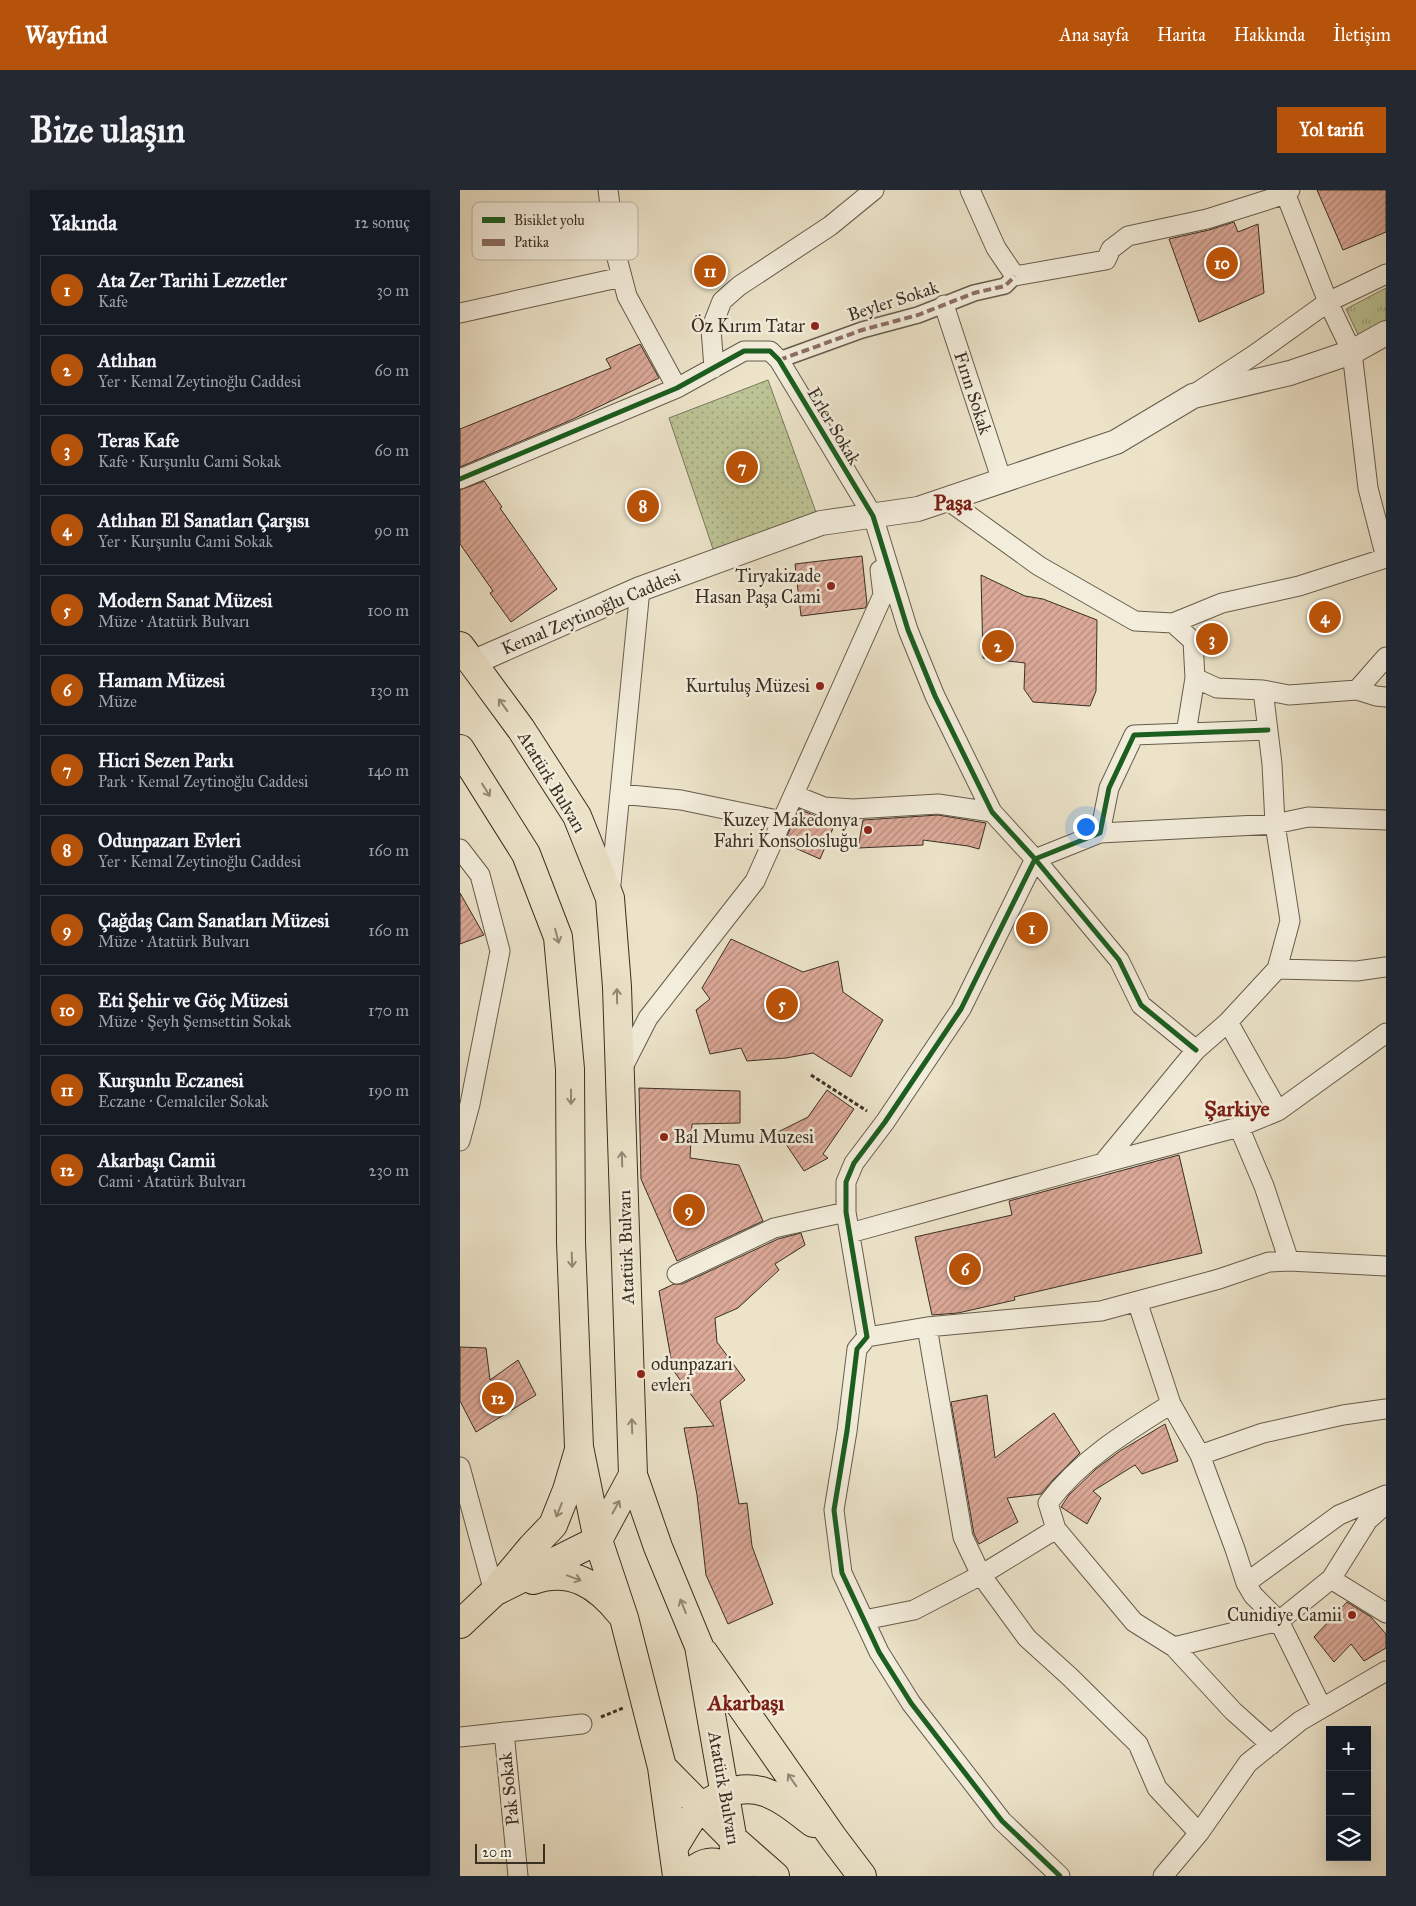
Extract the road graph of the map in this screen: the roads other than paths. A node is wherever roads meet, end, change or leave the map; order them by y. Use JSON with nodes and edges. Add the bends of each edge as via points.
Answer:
{"nodes":[{"id":1,"x":874,"y":190,"type":"edge"},
{"id":2,"x":970,"y":190,"type":"edge"},
{"id":3,"x":1286,"y":191,"type":"edge"},
{"id":4,"x":618,"y":260,"type":"edge"},
{"id":5,"x":1386,"y":274,"type":"edge"},
{"id":6,"x":1015,"y":276,"type":"junction"},
{"id":7,"x":622,"y":277,"type":"junction"},
{"id":8,"x":1328,"y":302,"type":"junction"},
{"id":9,"x":944,"y":305,"type":"junction"},
{"id":10,"x":460,"y":313,"type":"edge"},
{"id":11,"x":1386,"y":332,"type":"edge"},
{"id":12,"x":1352,"y":352,"type":"junction"},
{"id":13,"x":774,"y":355,"type":"junction"},
{"id":14,"x":714,"y":368,"type":"junction"},
{"id":15,"x":677,"y":388,"type":"junction"},
{"id":16,"x":1193,"y":396,"type":"junction"},
{"id":17,"x":460,"y":479,"type":"edge"},
{"id":18,"x":1002,"y":481,"type":"junction"},
{"id":19,"x":946,"y":500,"type":"junction"},
{"id":20,"x":873,"y":516,"type":"junction"},
{"id":21,"x":1386,"y":558,"type":"edge"},
{"id":22,"x":640,"y":589,"type":"junction"},
{"id":23,"x":1173,"y":622,"type":"junction"},
{"id":24,"x":466,"y":654,"type":"edge"},
{"id":25,"x":1386,"y":658,"type":"edge"},
{"id":26,"x":1195,"y":678,"type":"junction"},
{"id":27,"x":1263,"y":690,"type":"junction"},
{"id":28,"x":1357,"y":690,"type":"junction"},
{"id":29,"x":1386,"y":697,"type":"edge"},
{"id":30,"x":1268,"y":730,"type":"junction"},
{"id":31,"x":1186,"y":733,"type":"junction"},
{"id":32,"x":460,"y":749,"type":"edge"},
{"id":33,"x":620,"y":794,"type":"junction"},
{"id":34,"x":794,"y":795,"type":"junction"},
{"id":35,"x":992,"y":812,"type":"junction"},
{"id":36,"x":782,"y":820,"type":"junction"},
{"id":37,"x":1386,"y":820,"type":"edge"},
{"id":38,"x":1275,"y":824,"type":"junction"},
{"id":39,"x":1100,"y":834,"type":"junction"},
{"id":40,"x":460,"y":849,"type":"edge"},
{"id":41,"x":1035,"y":859,"type":"junction"},
{"id":42,"x":610,"y":898,"type":"junction"},
{"id":43,"x":1386,"y":967,"type":"edge"},
{"id":44,"x":1277,"y":969,"type":"junction"},
{"id":45,"x":1228,"y":1022,"type":"junction"},
{"id":46,"x":1386,"y":1033,"type":"edge"},
{"id":47,"x":1196,"y":1050,"type":"junction"},
{"id":48,"x":619,"y":1076,"type":"junction"},
{"id":49,"x":465,"y":1105,"type":"edge"},
{"id":50,"x":1278,"y":1111,"type":"junction"},
{"id":51,"x":1239,"y":1127,"type":"junction"},
{"id":52,"x":460,"y":1141,"type":"edge"},
{"id":53,"x":1103,"y":1163,"type":"junction"},
{"id":54,"x":846,"y":1212,"type":"junction"},
{"id":55,"x":850,"y":1233,"type":"junction"},
{"id":56,"x":1289,"y":1261,"type":"junction"},
{"id":57,"x":1386,"y":1266,"type":"edge"},
{"id":58,"x":677,"y":1274,"type":"dead end"},
{"id":59,"x":1137,"y":1301,"type":"junction"},
{"id":60,"x":927,"y":1328,"type":"junction"},
{"id":61,"x":867,"y":1337,"type":"junction"},
{"id":62,"x":1171,"y":1404,"type":"junction"},
{"id":63,"x":1386,"y":1409,"type":"edge"},
{"id":64,"x":579,"y":1447,"type":"junction"},
{"id":65,"x":1200,"y":1455,"type":"junction"},
{"id":66,"x":460,"y":1468,"type":"edge"},
{"id":67,"x":633,"y":1475,"type":"junction"},
{"id":68,"x":1386,"y":1495,"type":"edge"},
{"id":69,"x":1386,"y":1504,"type":"edge"},
{"id":70,"x":1056,"y":1529,"type":"junction"},
{"id":71,"x":598,"y":1540,"type":"junction"},
{"id":72,"x":981,"y":1575,"type":"junction"},
{"id":73,"x":1331,"y":1580,"type":"junction"},
{"id":74,"x":1246,"y":1583,"type":"junction"},
{"id":75,"x":494,"y":1592,"type":"junction"},
{"id":76,"x":1386,"y":1613,"type":"edge"},
{"id":77,"x":624,"y":1618,"type":"junction"},
{"id":78,"x":864,"y":1620,"type":"junction"},
{"id":79,"x":1279,"y":1622,"type":"junction"},
{"id":80,"x":460,"y":1624,"type":"edge"},
{"id":81,"x":699,"y":1646,"type":"junction"},
{"id":82,"x":1174,"y":1647,"type":"junction"},
{"id":83,"x":1386,"y":1671,"type":"edge"},
{"id":84,"x":1322,"y":1708,"type":"junction"},
{"id":85,"x":582,"y":1724,"type":"road end"},
{"id":86,"x":504,"y":1732,"type":"junction"},
{"id":87,"x":460,"y":1737,"type":"edge"},
{"id":88,"x":1271,"y":1744,"type":"junction"},
{"id":89,"x":662,"y":1767,"type":"junction"},
{"id":90,"x":725,"y":1793,"type":"junction"},
{"id":91,"x":701,"y":1806,"type":"junction"},
{"id":92,"x":1199,"y":1833,"type":"junction"},
{"id":93,"x":733,"y":1839,"type":"junction"},
{"id":94,"x":834,"y":1840,"type":"junction"},
{"id":95,"x":673,"y":1848,"type":"junction"},
{"id":96,"x":518,"y":1876,"type":"edge"},
{"id":97,"x":677,"y":1876,"type":"edge"},
{"id":98,"x":688,"y":1876,"type":"edge"},
{"id":99,"x":735,"y":1876,"type":"edge"},
{"id":100,"x":739,"y":1876,"type":"edge"},
{"id":101,"x":775,"y":1876,"type":"edge"},
{"id":102,"x":862,"y":1876,"type":"edge"},
{"id":103,"x":1060,"y":1876,"type":"edge"},
{"id":104,"x":1163,"y":1876,"type":"edge"}],
"edges":[{"from":1,"to":14,"type":"street","via":[[830,226],[739,286],[722,301],[711,329]]},
{"from":2,"to":6,"type":"street","via":[[996,248]]},
{"from":3,"to":6,"type":"street","via":[[1207,219],[1128,236],[1111,249],[1106,260]]},
{"from":3,"to":8,"type":"street"},
{"from":4,"to":7,"type":"street"},
{"from":5,"to":8,"type":"street"},
{"from":6,"to":9,"type":"street","name":"Beyler Sokak","via":[[1005,286]]},
{"from":7,"to":10,"type":"street"},
{"from":7,"to":15,"type":"street","via":[[627,296]]},
{"from":8,"to":12,"type":"street"},
{"from":8,"to":16,"type":"street"},
{"from":9,"to":13,"type":"street","name":"Beyler Sokak"},
{"from":9,"to":18,"type":"street","name":"Fırın Sokak"},
{"from":11,"to":12,"type":"street","name":"Kemal Zeytinoğlu Caddesi"},
{"from":12,"to":16,"type":"street","name":"Kemal Zeytinoğlu Caddesi","via":[[1290,373]]},
{"from":12,"to":21,"type":"street","via":[[1368,488]]},
{"from":13,"to":14,"type":"street","via":[[744,351]]},
{"from":13,"to":20,"type":"street","name":"Erler Sokak"},
{"from":14,"to":15,"type":"street"},
{"from":15,"to":17,"type":"street"},
{"from":16,"to":18,"type":"street","name":"Kemal Zeytinoğlu Caddesi","via":[[1116,442]]},
{"from":18,"to":19,"type":"street","name":"Kemal Zeytinoğlu Caddesi"},
{"from":19,"to":20,"type":"street","name":"Kemal Zeytinoğlu Caddesi","via":[[918,509]]},
{"from":19,"to":23,"type":"street","via":[[1039,566],[1135,621]]},
{"from":20,"to":22,"type":"street","name":"Kemal Zeytinoğlu Caddesi","via":[[821,522]]},
{"from":20,"to":34,"type":"street","via":[[883,595]]},
{"from":20,"to":35,"type":"street","via":[[908,630],[935,696]]},
{"from":21,"to":23,"type":"street","via":[[1300,586],[1222,603]]},
{"from":22,"to":24,"type":"street","name":"Kemal Zeytinoğlu Caddesi"},
{"from":22,"to":33,"type":"street"},
{"from":23,"to":26,"type":"street","via":[[1193,641]]},
{"from":42,"to":24,"type":"main road","name":"Atatürk Bulvarı","one_way":true,"via":[[577,816],[521,729]]},
{"from":25,"to":28,"type":"street"},
{"from":26,"to":27,"type":"street","via":[[1217,688]]},
{"from":26,"to":31,"type":"street"},
{"from":27,"to":28,"type":"street","via":[[1290,695]]},
{"from":27,"to":30,"type":"street"},
{"from":28,"to":29,"type":"street"},
{"from":30,"to":31,"type":"street"},
{"from":30,"to":38,"type":"street"},
{"from":31,"to":39,"type":"street","via":[[1134,735],[1109,788]]},
{"from":32,"to":64,"type":"main road","one_way":true,"via":[[526,854],[558,937],[570,1068],[571,1242]]},
{"from":33,"to":36,"type":"street","via":[[681,800]]},
{"from":33,"to":42,"type":"street"},
{"from":34,"to":35,"type":"street","via":[[824,807],[853,809],[938,804]]},
{"from":34,"to":36,"type":"street"},
{"from":35,"to":41,"type":"street"},
{"from":36,"to":48,"type":"street","via":[[755,881],[648,1018]]},
{"from":37,"to":38,"type":"street","via":[[1308,817]]},
{"from":38,"to":39,"type":"street"},
{"from":38,"to":44,"type":"street","via":[[1290,921]]},
{"from":39,"to":41,"type":"street"},
{"from":40,"to":49,"type":"street","via":[[480,875],[500,951]]},
{"from":41,"to":47,"type":"street","via":[[1119,960],[1141,1005]]},
{"from":41,"to":54,"type":"street","via":[[961,1009],[854,1163],[846,1182]]},
{"from":48,"to":42,"type":"main road","name":"Atatürk Bulvarı","one_way":true},
{"from":43,"to":44,"type":"street","via":[[1357,971]]},
{"from":44,"to":45,"type":"street"},
{"from":45,"to":47,"type":"street"},
{"from":45,"to":50,"type":"street"},
{"from":46,"to":50,"type":"street"},
{"from":47,"to":53,"type":"street"},
{"from":67,"to":48,"type":"main road","name":"Atatürk Bulvarı","one_way":true},
{"from":49,"to":52,"type":"street"},
{"from":50,"to":51,"type":"street"},
{"from":51,"to":53,"type":"street"},
{"from":51,"to":56,"type":"street","via":[[1264,1186]]},
{"from":53,"to":55,"type":"street"},
{"from":54,"to":55,"type":"street"},
{"from":54,"to":58,"type":"street","via":[[774,1228]]},
{"from":55,"to":61,"type":"street"},
{"from":56,"to":57,"type":"street"},
{"from":56,"to":59,"type":"street","via":[[1269,1262]]},
{"from":59,"to":60,"type":"street","via":[[1101,1311]]},
{"from":59,"to":62,"type":"street"},
{"from":60,"to":61,"type":"street"},
{"from":60,"to":72,"type":"street","via":[[963,1538]]},
{"from":61,"to":78,"type":"street","via":[[857,1349],[834,1510],[842,1572]]},
{"from":62,"to":65,"type":"street"},
{"from":62,"to":70,"type":"street","via":[[1109,1443],[1061,1485],[1048,1503]]},
{"from":63,"to":65,"type":"street","via":[[1343,1415],[1263,1434]]},
{"from":64,"to":71,"type":"main road"},
{"from":64,"to":75,"type":"main road","one_way":true,"via":[[553,1525]]},
{"from":65,"to":74,"type":"street"},
{"from":66,"to":75,"type":"street"},
{"from":71,"to":67,"type":"main road","one_way":true},
{"from":81,"to":67,"type":"main road","name":"Atatürk Bulvarı","one_way":true,"via":[[658,1547]]},
{"from":68,"to":74,"type":"street","via":[[1339,1515]]},
{"from":69,"to":73,"type":"street","via":[[1368,1520]]},
{"from":70,"to":72,"type":"street"},
{"from":70,"to":82,"type":"street","via":[[1134,1622]]},
{"from":71,"to":75,"type":"main road"},
{"from":71,"to":77,"type":"main road"},
{"from":72,"to":78,"type":"street","via":[[914,1610]]},
{"from":72,"to":92,"type":"street","via":[[1027,1638],[1138,1744],[1157,1788]]},
{"from":73,"to":76,"type":"street"},
{"from":73,"to":79,"type":"street"},
{"from":74,"to":79,"type":"street"},
{"from":75,"to":77,"type":"main road","one_way":true,"via":[[543,1576],[568,1575],[604,1594]]},
{"from":75,"to":80,"type":"main road"},
{"from":77,"to":89,"type":"main road"},
{"from":78,"to":103,"type":"street","via":[[879,1652],[917,1710],[1002,1821]]},
{"from":79,"to":82,"type":"street"},
{"from":79,"to":84,"type":"street"},
{"from":81,"to":90,"type":"main road","name":"Atatürk Bulvarı"},
{"from":94,"to":81,"type":"main road","one_way":true},
{"from":82,"to":88,"type":"street","via":[[1233,1711]]},
{"from":83,"to":84,"type":"street"},
{"from":84,"to":88,"type":"street"},
{"from":85,"to":86,"type":"street"},
{"from":86,"to":87,"type":"street"},
{"from":86,"to":96,"type":"street","name":"Pak Sokak"},
{"from":88,"to":92,"type":"street","via":[[1248,1764]]},
{"from":89,"to":91,"type":"main road"},
{"from":89,"to":95,"type":"main road"},
{"from":90,"to":91,"type":"main road"},
{"from":90,"to":93,"type":"main road","name":"Atatürk Bulvarı"},
{"from":90,"to":94,"type":"main road","via":[[758,1789],[775,1796]]},
{"from":91,"to":93,"type":"main road"},
{"from":91,"to":95,"type":"main road"},
{"from":92,"to":104,"type":"street"},
{"from":93,"to":100,"type":"main road","name":"Atatürk Bulvarı"},
{"from":93,"to":101,"type":"main road"},
{"from":94,"to":102,"type":"main road"},
{"from":95,"to":97,"type":"main road"},
{"from":98,"to":99,"type":"main road","via":[[705,1862],[728,1868]]}]}
